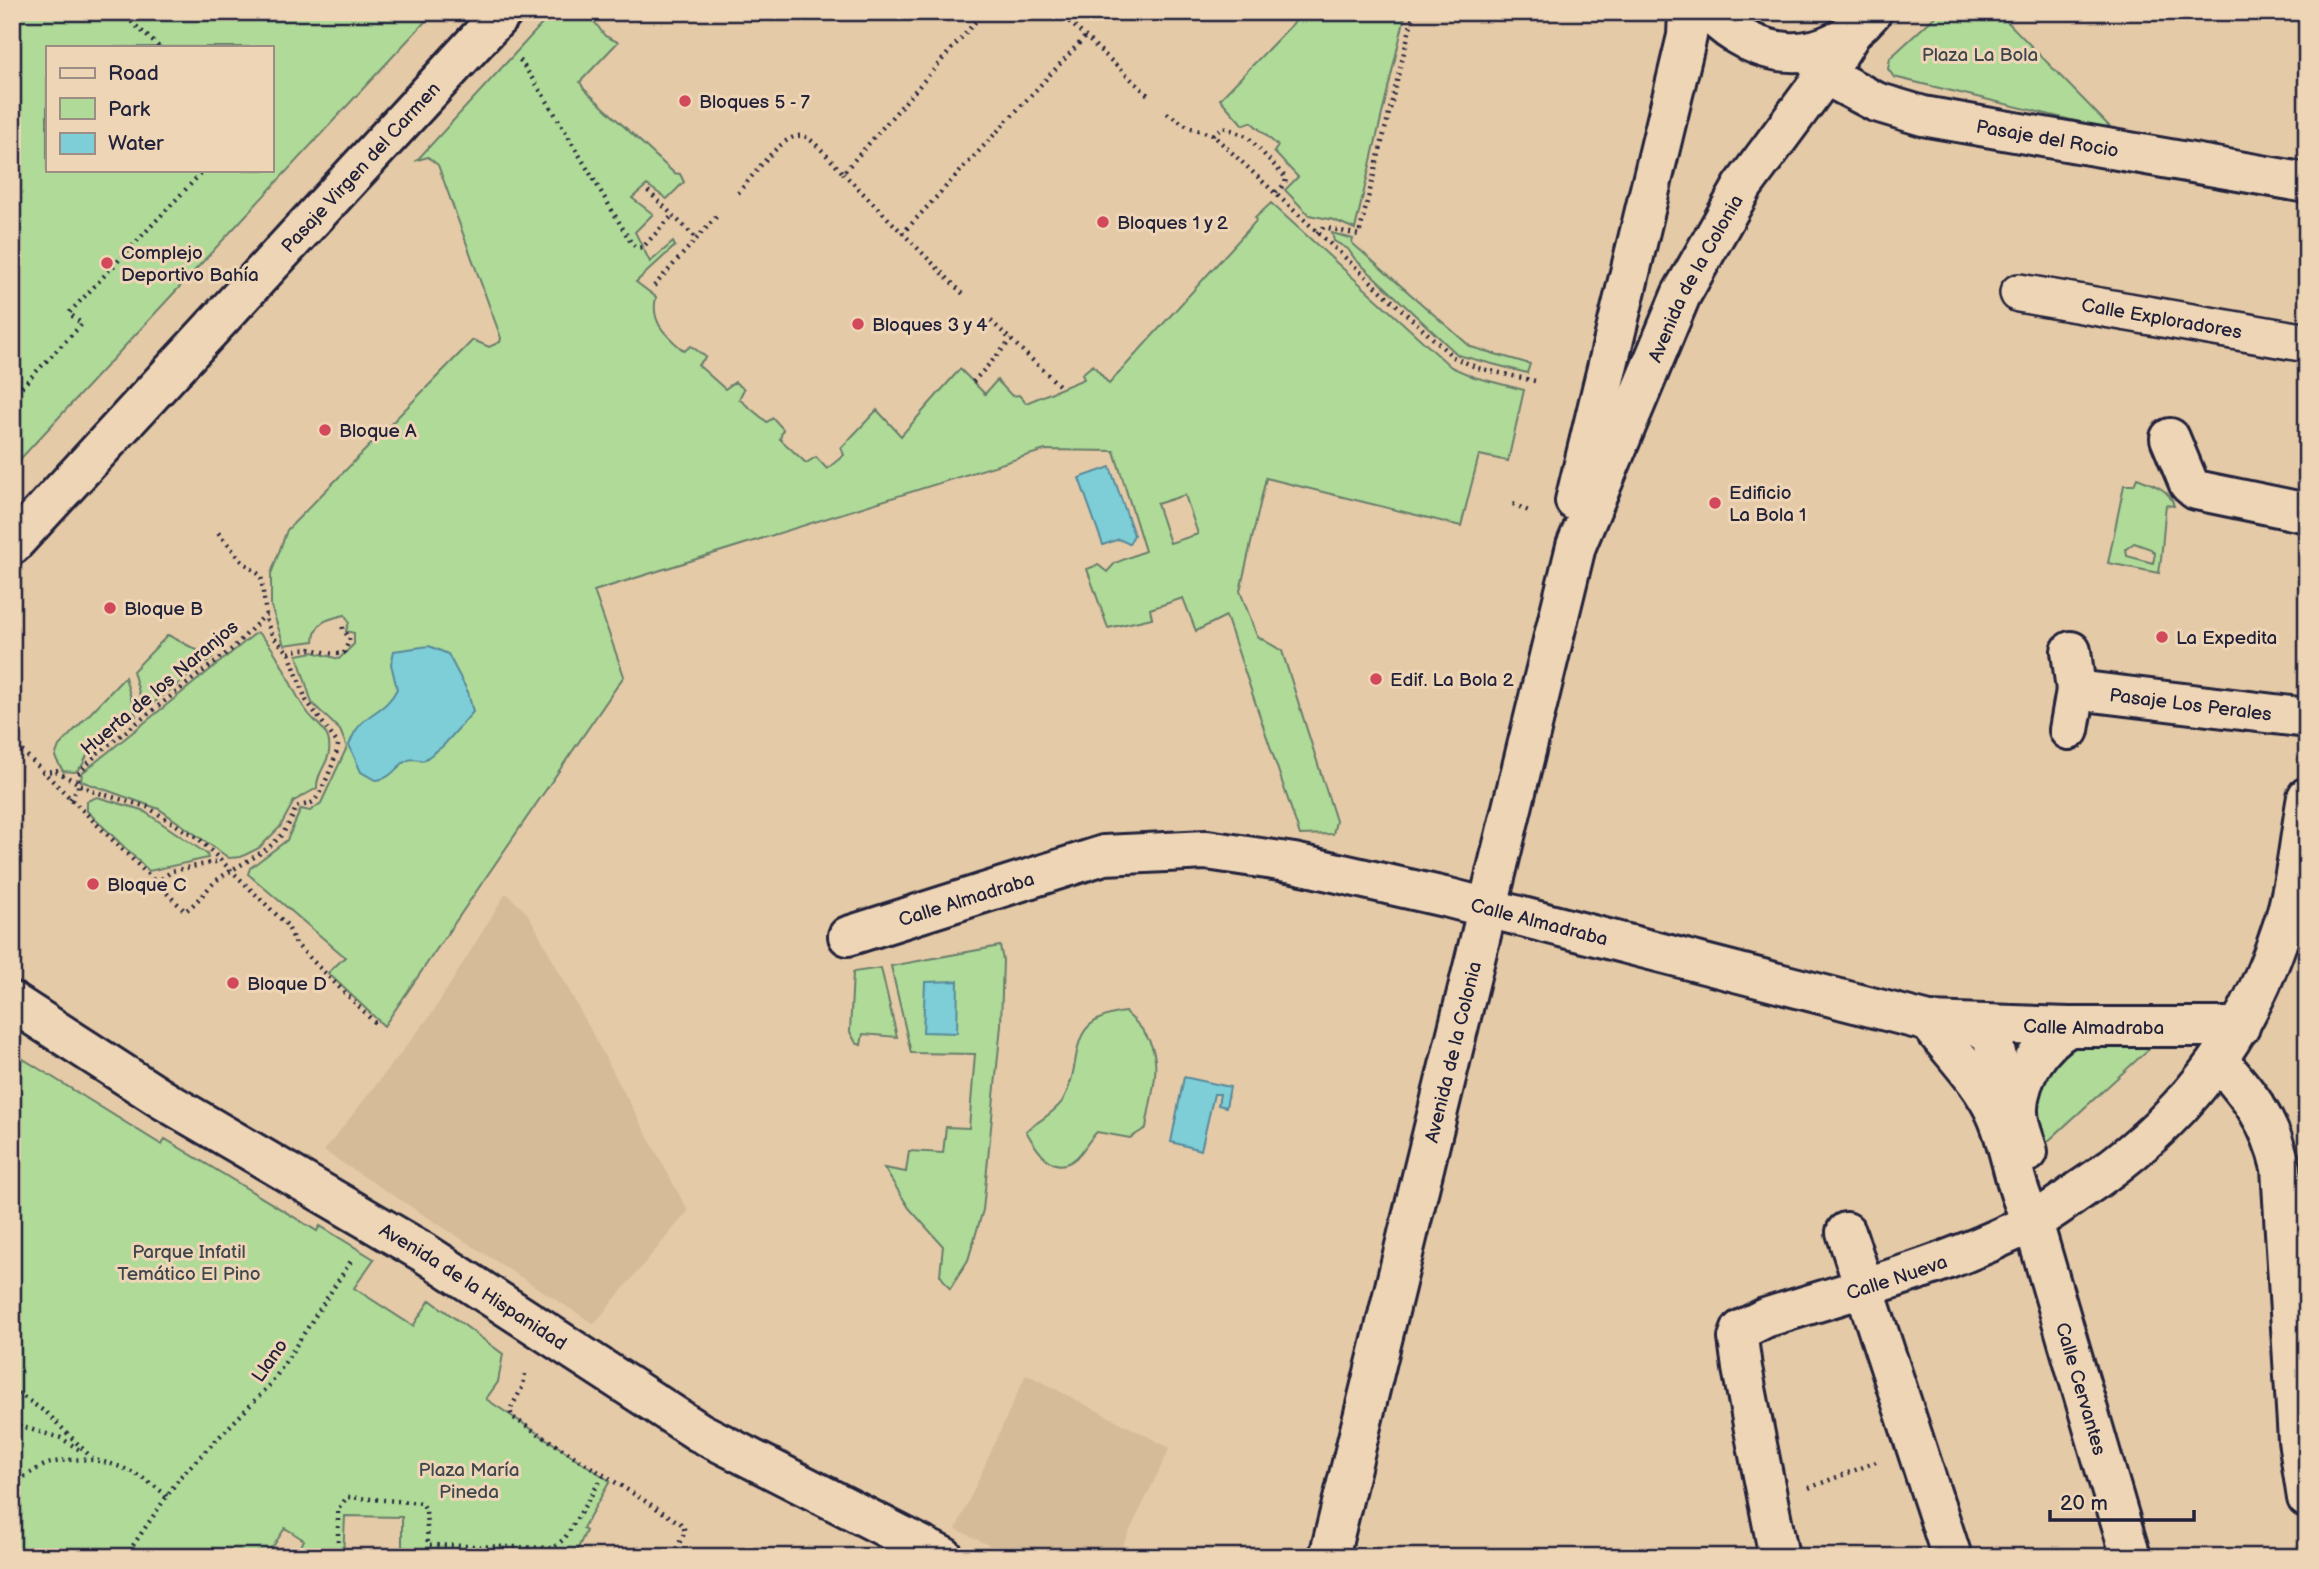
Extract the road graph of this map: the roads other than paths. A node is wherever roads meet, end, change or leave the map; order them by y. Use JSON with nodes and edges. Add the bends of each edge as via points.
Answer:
{"nodes":[{"id":1,"x":1688,"y":12,"type":"edge"},
{"id":2,"x":1709,"y":12,"type":"edge"},
{"id":3,"x":1867,"y":18,"type":"edge"},
{"id":4,"x":497,"y":20,"type":"edge"},
{"id":5,"x":1817,"y":63,"type":"junction"},
{"id":6,"x":2307,"y":183,"type":"edge"},
{"id":7,"x":2019,"y":293,"type":"dead end"},
{"id":8,"x":2307,"y":343,"type":"edge"},
{"id":9,"x":2169,"y":438,"type":"dead end"},
{"id":10,"x":2307,"y":513,"type":"edge"},
{"id":11,"x":15,"y":546,"type":"edge"},
{"id":12,"x":1576,"y":546,"type":"junction"},
{"id":13,"x":2071,"y":651,"type":"dead end"},
{"id":14,"x":2076,"y":690,"type":"junction"},
{"id":15,"x":2307,"y":718,"type":"edge"},
{"id":16,"x":2069,"y":730,"type":"dead end"},
{"id":17,"x":2307,"y":797,"type":"edge"},
{"id":18,"x":1487,"y":909,"type":"junction"},
{"id":19,"x":848,"y":936,"type":"dead end"},
{"id":20,"x":12,"y":1002,"type":"edge"},
{"id":21,"x":1929,"y":1022,"type":"junction"},
{"id":22,"x":1976,"y":1024,"type":"junction"},
{"id":23,"x":2069,"y":1027,"type":"junction"},
{"id":24,"x":2240,"y":1027,"type":"junction"},
{"id":25,"x":2219,"y":1061,"type":"junction"},
{"id":26,"x":2020,"y":1126,"type":"junction"},
{"id":27,"x":2033,"y":1222,"type":"junction"},
{"id":28,"x":1846,"y":1233,"type":"dead end"},
{"id":29,"x":1862,"y":1287,"type":"junction"},
{"id":30,"x":2307,"y":1498,"type":"edge"},
{"id":31,"x":941,"y":1556,"type":"edge"},
{"id":32,"x":1329,"y":1557,"type":"edge"},
{"id":33,"x":1779,"y":1557,"type":"edge"},
{"id":34,"x":1952,"y":1557,"type":"edge"},
{"id":35,"x":2130,"y":1557,"type":"edge"}],
"edges":[{"from":1,"to":12,"type":"street","name":"Avenida de la Colonia","via":[[1687,36],[1574,506]]},
{"from":2,"to":5,"type":"street","via":[[1729,33],[1761,49]]},
{"from":3,"to":5,"type":"street","name":"Avenida de la Colonia"},
{"from":4,"to":11,"type":"street","name":"Pasaje Virgen del Carmen"},
{"from":5,"to":6,"type":"street","name":"Pasaje del Rocio","via":[[1876,103],[1923,116]]},
{"from":5,"to":12,"type":"street","name":"Avenida de la Colonia","via":[[1681,295]]},
{"from":7,"to":8,"type":"street","name":"Calle Exploradores"},
{"from":9,"to":10,"type":"street","via":[[2196,490]]},
{"from":12,"to":18,"type":"street","name":"Avenida de la Colonia"},
{"from":13,"to":14,"type":"street"},
{"from":14,"to":15,"type":"street","name":"Pasaje Los Perales"},
{"from":14,"to":16,"type":"street"},
{"from":17,"to":24,"type":"street","name":"Calle Nueva","via":[[2283,926]]},
{"from":18,"to":19,"type":"street","name":"Calle Almadraba","via":[[1294,863],[1207,850],[1104,855]]},
{"from":18,"to":21,"type":"street","name":"Calle Almadraba"},
{"from":18,"to":32,"type":"street","name":"Avenida de la Colonia"},
{"from":20,"to":31,"type":"street","name":"Avenida de la Hispanidad","via":[[162,1099],[423,1252],[699,1432]]},
{"from":21,"to":22,"type":"street","name":"Calle Almadraba"},
{"from":21,"to":27,"type":"street","name":"Calle Cervantes","via":[[1997,1115],[2021,1202]]},
{"from":22,"to":23,"type":"street","name":"Calle Almadraba"},
{"from":22,"to":26,"type":"street","name":"Calle Cervantes","via":[[1992,1035],[2008,1107]]},
{"from":23,"to":24,"type":"street","name":"Calle Almadraba"},
{"from":23,"to":26,"type":"street","name":"Calle Cervantes","via":[[2043,1046],[2035,1060],[2022,1089]]},
{"from":24,"to":25,"type":"street","name":"Calle Nueva"},
{"from":25,"to":27,"type":"street","name":"Calle Nueva","via":[[2181,1108],[2133,1152]]},
{"from":25,"to":30,"type":"street","via":[[2257,1105],[2281,1168],[2298,1440]]},
{"from":26,"to":27,"type":"street","name":"Calle Cervantes","via":[[2038,1198]]},
{"from":27,"to":29,"type":"street","name":"Calle Nueva","via":[[1986,1244]]},
{"from":27,"to":35,"type":"street","name":"Calle Cervantes"},
{"from":28,"to":29,"type":"street"},
{"from":29,"to":33,"type":"street","name":"Calle Nueva","via":[[1765,1318],[1741,1330],[1738,1338]]},
{"from":29,"to":34,"type":"street"}]}
